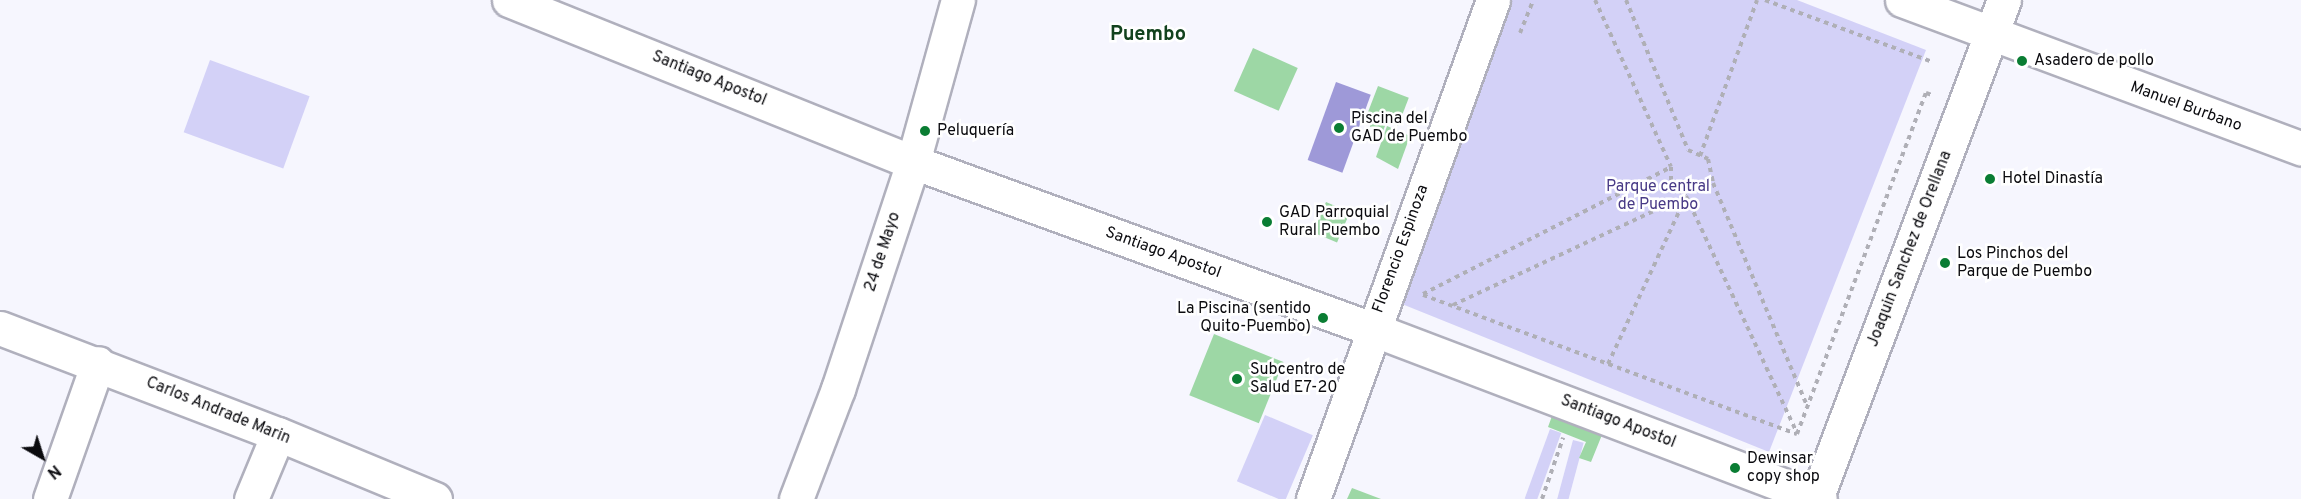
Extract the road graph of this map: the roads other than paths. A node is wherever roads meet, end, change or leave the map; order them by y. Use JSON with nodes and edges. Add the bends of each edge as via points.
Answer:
{"nodes":[{"id":1,"x":509,"y":0,"type":"edge"},
{"id":2,"x":958,"y":0,"type":"edge"},
{"id":3,"x":1493,"y":0,"type":"edge"},
{"id":4,"x":1902,"y":0,"type":"edge"},
{"id":5,"x":2004,"y":0,"type":"edge"},
{"id":6,"x":1990,"y":35,"type":"junction"},
{"id":7,"x":2301,"y":148,"type":"edge"},
{"id":8,"x":912,"y":162,"type":"junction"},
{"id":9,"x":0,"y":328,"type":"edge"},
{"id":10,"x":1372,"y":329,"type":"junction"},
{"id":11,"x":98,"y":363,"type":"junction"},
{"id":12,"x":278,"y":434,"type":"junction"},
{"id":13,"x":1817,"y":498,"type":"edge"},
{"id":14,"x":50,"y":499,"type":"edge"},
{"id":15,"x":251,"y":499,"type":"edge"},
{"id":16,"x":435,"y":499,"type":"edge"},
{"id":17,"x":796,"y":499,"type":"edge"},
{"id":18,"x":1313,"y":499,"type":"edge"}],
"edges":[{"from":1,"to":8,"type":"street","name":"Santiago Apostol"},
{"from":2,"to":8,"type":"street","name":"24 de Mayo"},
{"from":3,"to":10,"type":"street","name":"Florencio Espinoza"},
{"from":4,"to":6,"type":"street","name":"Manuel Burbano"},
{"from":5,"to":6,"type":"street","name":"Joaquin Sanchez de Orellana"},
{"from":6,"to":7,"type":"street","name":"Manuel Burbano"},
{"from":6,"to":13,"type":"street","name":"Joaquin Sanchez de Orellana"},
{"from":8,"to":10,"type":"street","name":"Santiago Apostol"},
{"from":8,"to":17,"type":"street","name":"24 de Mayo","via":[[838,389]]},
{"from":9,"to":11,"type":"street","name":"Carlos Andrade Marin"},
{"from":10,"to":13,"type":"street","name":"Santiago Apostol"},
{"from":10,"to":18,"type":"street","name":"Florencio Espinoza"},
{"from":11,"to":12,"type":"street","name":"Carlos Andrade Marin"},
{"from":11,"to":14,"type":"street"},
{"from":12,"to":15,"type":"street"},
{"from":12,"to":16,"type":"street","name":"Carlos Andrade Marin"}]}
